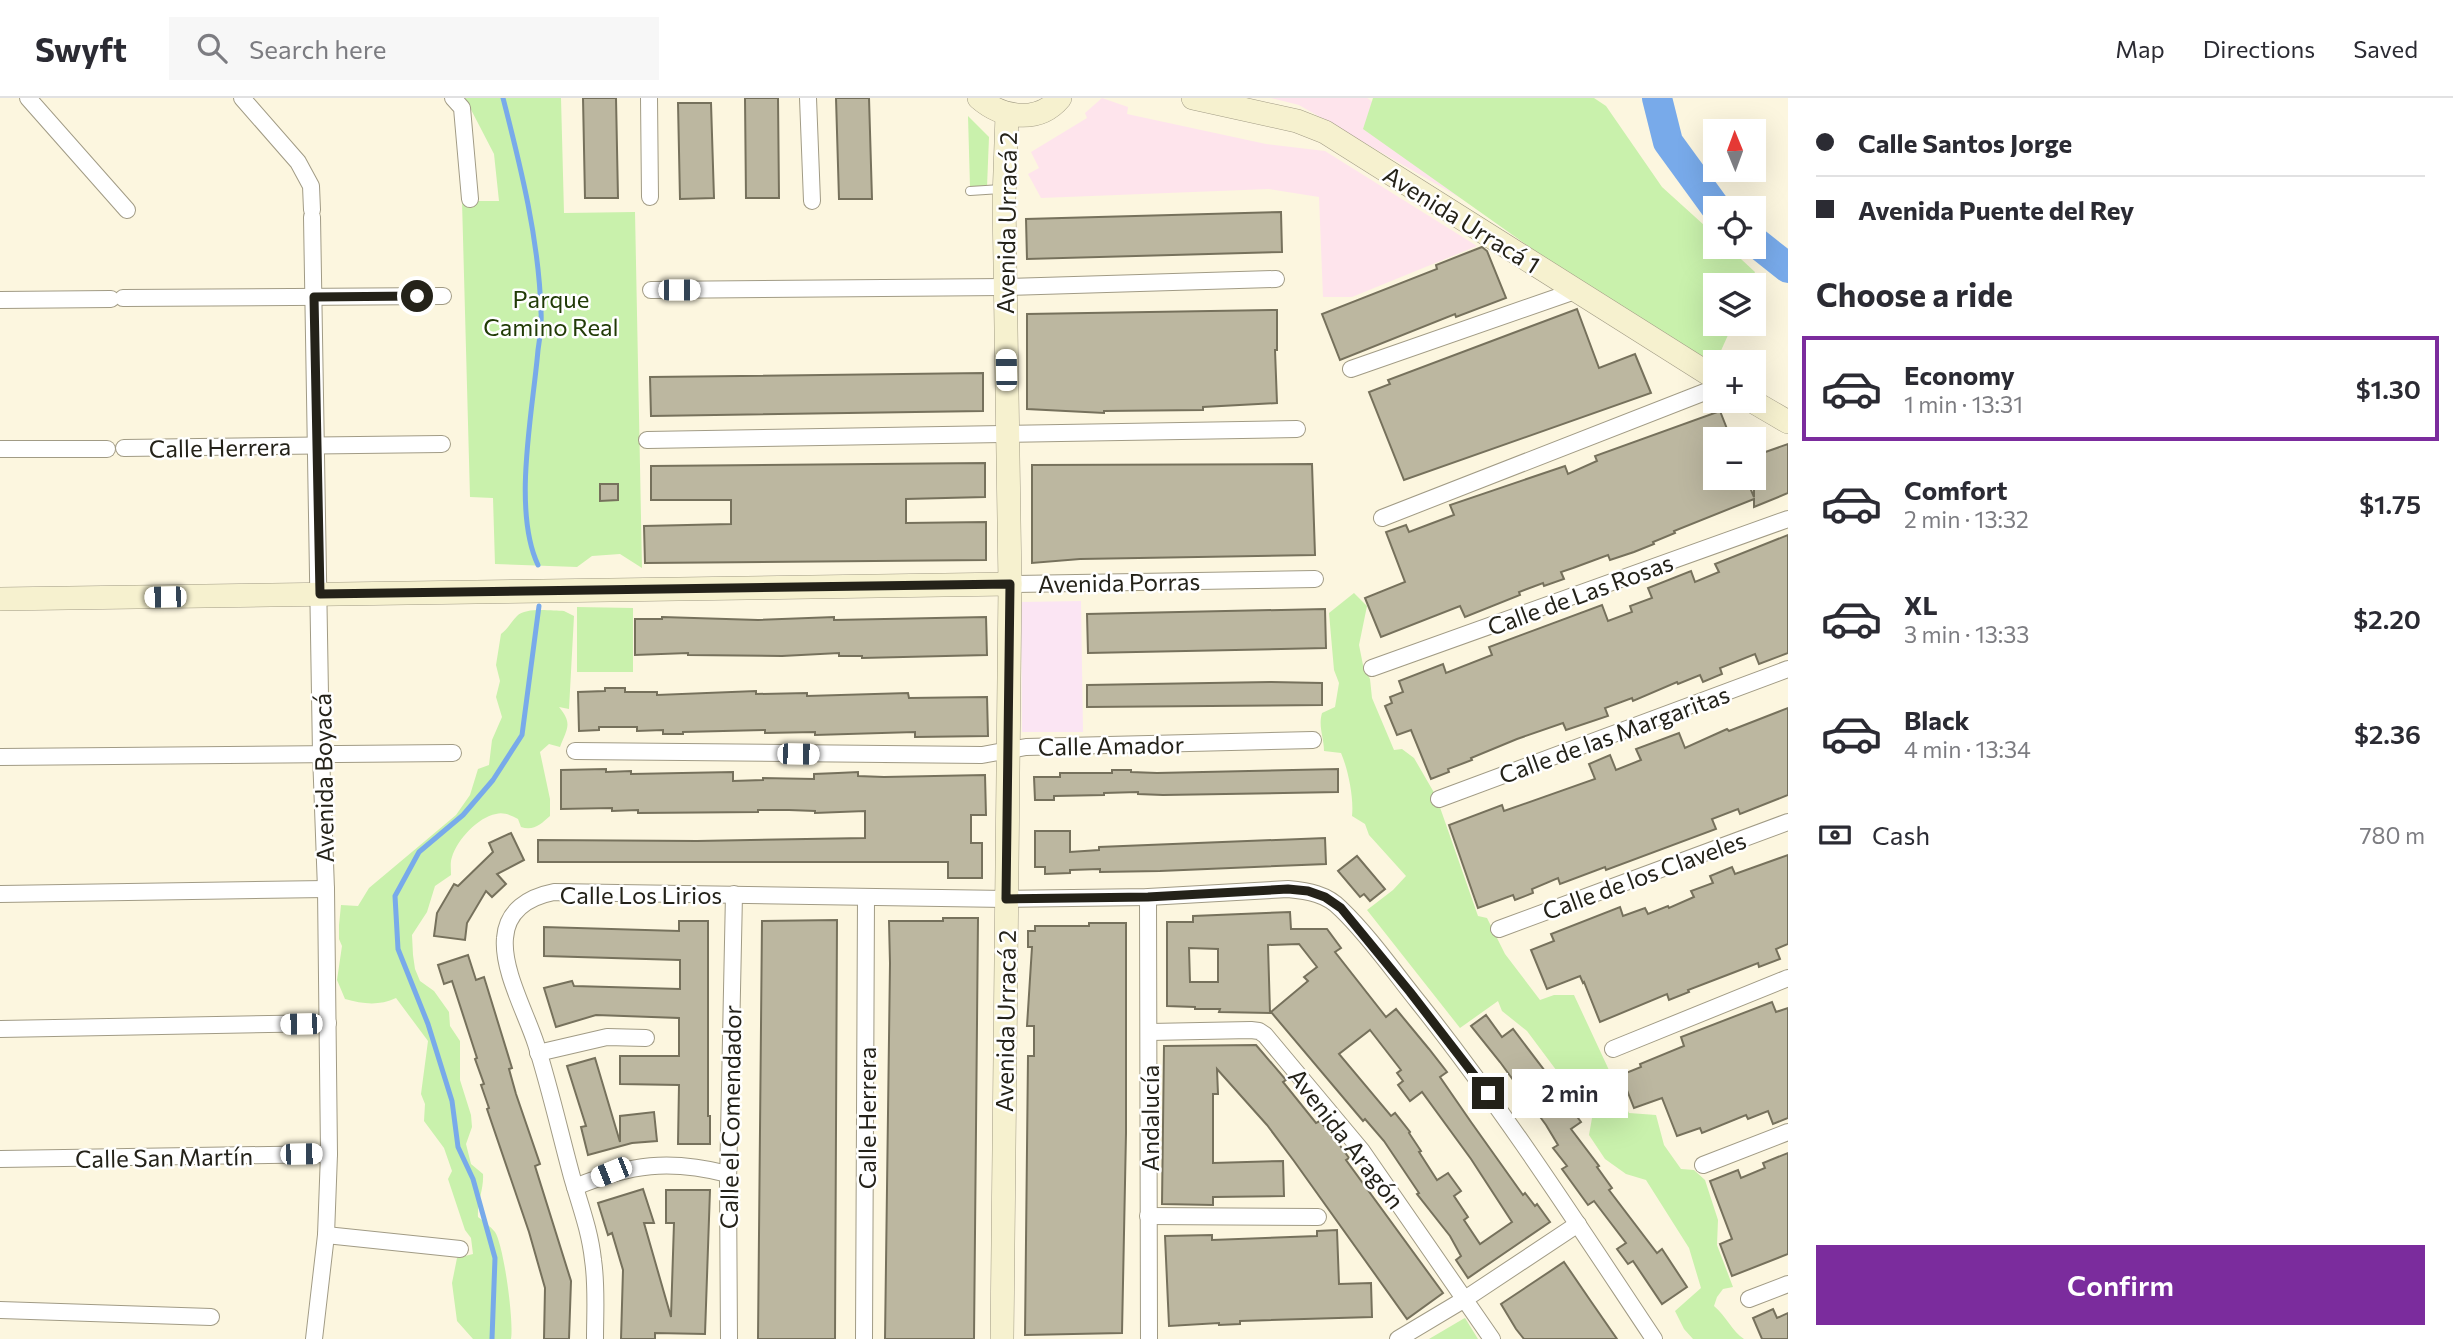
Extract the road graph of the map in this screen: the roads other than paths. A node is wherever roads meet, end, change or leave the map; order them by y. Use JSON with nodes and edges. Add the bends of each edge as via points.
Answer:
{"nodes":[{"id":1,"x":27,"y":98,"type":"edge"},
{"id":2,"x":242,"y":98,"type":"edge"},
{"id":3,"x":453,"y":98,"type":"edge"},
{"id":4,"x":649,"y":98,"type":"edge"},
{"id":5,"x":808,"y":98,"type":"edge"},
{"id":6,"x":979,"y":98,"type":"edge"},
{"id":7,"x":1060,"y":98,"type":"edge"},
{"id":8,"x":1193,"y":98,"type":"edge"},
{"id":9,"x":1007,"y":115,"type":"junction"},
{"id":10,"x":1004,"y":189,"type":"junction"},
{"id":11,"x":970,"y":191,"type":"dead end"},
{"id":12,"x":650,"y":197,"type":"dead end"},
{"id":13,"x":470,"y":199,"type":"dead end"},
{"id":14,"x":812,"y":201,"type":"dead end"},
{"id":15,"x":127,"y":210,"type":"dead end"},
{"id":16,"x":1276,"y":279,"type":"dead end"},
{"id":17,"x":1004,"y":287,"type":"junction"},
{"id":18,"x":652,"y":290,"type":"dead end"},
{"id":19,"x":1575,"y":290,"type":"junction"},
{"id":20,"x":443,"y":296,"type":"dead end"},
{"id":21,"x":314,"y":297,"type":"junction"},
{"id":22,"x":0,"y":300,"type":"edge"},
{"id":23,"x":1351,"y":369,"type":"dead end"},
{"id":24,"x":1703,"y":370,"type":"edge"},
{"id":25,"x":1703,"y":393,"type":"edge"},
{"id":26,"x":1766,"y":409,"type":"edge"},
{"id":27,"x":1788,"y":422,"type":"edge"},
{"id":28,"x":1297,"y":429,"type":"dead end"},
{"id":29,"x":1007,"y":435,"type":"junction"},
{"id":30,"x":647,"y":440,"type":"dead end"},
{"id":31,"x":442,"y":444,"type":"dead end"},
{"id":32,"x":318,"y":445,"type":"junction"},
{"id":33,"x":0,"y":449,"type":"edge"},
{"id":34,"x":1382,"y":518,"type":"dead end"},
{"id":35,"x":1788,"y":519,"type":"edge"},
{"id":36,"x":1315,"y":579,"type":"dead end"},
{"id":37,"x":1010,"y":584,"type":"junction"},
{"id":38,"x":320,"y":594,"type":"junction"},
{"id":39,"x":0,"y":599,"type":"edge"},
{"id":40,"x":1372,"y":668,"type":"dead end"},
{"id":41,"x":1788,"y":669,"type":"edge"},
{"id":42,"x":1312,"y":740,"type":"dead end"},
{"id":43,"x":575,"y":751,"type":"dead end"},
{"id":44,"x":1008,"y":751,"type":"junction"},
{"id":45,"x":453,"y":753,"type":"dead end"},
{"id":46,"x":321,"y":754,"type":"junction"},
{"id":47,"x":0,"y":757,"type":"edge"},
{"id":48,"x":1439,"y":799,"type":"dead end"},
{"id":49,"x":1788,"y":822,"type":"edge"},
{"id":50,"x":326,"y":889,"type":"junction"},
{"id":51,"x":0,"y":894,"type":"edge"},
{"id":52,"x":734,"y":894,"type":"junction"},
{"id":53,"x":866,"y":897,"type":"junction"},
{"id":54,"x":1148,"y":897,"type":"junction"},
{"id":55,"x":1006,"y":899,"type":"junction"},
{"id":56,"x":1499,"y":929,"type":"dead end"},
{"id":57,"x":1788,"y":978,"type":"edge"},
{"id":58,"x":328,"y":1023,"type":"junction"},
{"id":59,"x":0,"y":1029,"type":"edge"},
{"id":60,"x":1150,"y":1032,"type":"junction"},
{"id":61,"x":646,"y":1038,"type":"dead end"},
{"id":62,"x":1613,"y":1049,"type":"dead end"},
{"id":63,"x":538,"y":1053,"type":"junction"},
{"id":64,"x":1788,"y":1132,"type":"edge"},
{"id":65,"x":329,"y":1154,"type":"junction"},
{"id":66,"x":0,"y":1159,"type":"edge"},
{"id":67,"x":1703,"y":1165,"type":"dead end"},
{"id":68,"x":728,"y":1174,"type":"junction"},
{"id":69,"x":575,"y":1187,"type":"junction"},
{"id":70,"x":1148,"y":1216,"type":"junction"},
{"id":71,"x":1318,"y":1217,"type":"dead end"},
{"id":72,"x":1578,"y":1224,"type":"junction"},
{"id":73,"x":326,"y":1235,"type":"junction"},
{"id":74,"x":460,"y":1249,"type":"dead end"},
{"id":75,"x":1788,"y":1283,"type":"edge"},
{"id":76,"x":1465,"y":1299,"type":"junction"},
{"id":77,"x":1749,"y":1299,"type":"dead end"},
{"id":78,"x":0,"y":1310,"type":"edge"},
{"id":79,"x":211,"y":1317,"type":"dead end"},
{"id":80,"x":314,"y":1339,"type":"edge"},
{"id":81,"x":595,"y":1339,"type":"edge"},
{"id":82,"x":729,"y":1339,"type":"edge"},
{"id":83,"x":864,"y":1339,"type":"edge"},
{"id":84,"x":1002,"y":1339,"type":"edge"},
{"id":85,"x":1149,"y":1339,"type":"edge"},
{"id":86,"x":1398,"y":1339,"type":"edge"},
{"id":87,"x":1492,"y":1339,"type":"edge"},
{"id":88,"x":1654,"y":1339,"type":"edge"}],
"edges":[{"from":1,"to":15,"type":"street"},
{"from":2,"to":21,"type":"street","name":"Avenida Boyacá","via":[[298,162],[311,186]]},
{"from":3,"to":13,"type":"street","via":[[462,108]]},
{"from":4,"to":12,"type":"street"},
{"from":5,"to":14,"type":"street"},
{"from":6,"to":9,"type":"street"},
{"from":7,"to":9,"type":"street","via":[[1042,112]]},
{"from":8,"to":19,"type":"street","name":"Avenida Urracá 1","via":[[1297,121],[1325,132]]},
{"from":9,"to":10,"type":"street","name":"Avenida Urracá 2"},
{"from":10,"to":11,"type":"lane"},
{"from":10,"to":17,"type":"street","name":"Avenida Urracá 2"},
{"from":16,"to":17,"type":"street"},
{"from":17,"to":18,"type":"street"},
{"from":17,"to":29,"type":"street","name":"Avenida Urracá 2"},
{"from":19,"to":23,"type":"street"},
{"from":19,"to":24,"type":"street","name":"Avenida Urracá 1"},
{"from":20,"to":21,"type":"street"},
{"from":21,"to":22,"type":"street"},
{"from":21,"to":32,"type":"street","name":"Avenida Boyacá"},
{"from":25,"to":34,"type":"street"},
{"from":26,"to":27,"type":"street"},
{"from":28,"to":29,"type":"street"},
{"from":29,"to":30,"type":"street"},
{"from":29,"to":37,"type":"street","name":"Avenida Urracá 2"},
{"from":31,"to":32,"type":"street","name":"Calle Herrera"},
{"from":32,"to":33,"type":"street","name":"Calle Herrera"},
{"from":32,"to":38,"type":"street","name":"Avenida Boyacá"},
{"from":35,"to":40,"type":"street","name":"Calle de Las Rosas"},
{"from":36,"to":37,"type":"street","name":"Avenida Porras"},
{"from":37,"to":38,"type":"street","name":"Avenida Porras"},
{"from":37,"to":44,"type":"street","name":"Avenida Urracá 2"},
{"from":38,"to":39,"type":"street","name":"Avenida Porras"},
{"from":38,"to":46,"type":"street","name":"Avenida Boyacá"},
{"from":41,"to":48,"type":"street","name":"Calle de las Margaritas"},
{"from":42,"to":44,"type":"street","name":"Calle Amador"},
{"from":43,"to":44,"type":"street","name":"Calle Amador","via":[[854,755]]},
{"from":44,"to":55,"type":"street","name":"Avenida Urracá 2"},
{"from":45,"to":46,"type":"street"},
{"from":46,"to":47,"type":"street"},
{"from":46,"to":50,"type":"street","name":"Avenida Boyacá"},
{"from":49,"to":56,"type":"street","name":"Calle de los Claveles"},
{"from":50,"to":51,"type":"street"},
{"from":50,"to":58,"type":"street","name":"Avenida Boyacá"},
{"from":52,"to":53,"type":"street","name":"Calle Los Lirios"},
{"from":52,"to":63,"type":"street","name":"Calle Los Lirios","via":[[554,892],[524,902],[507,924],[505,958]]},
{"from":52,"to":68,"type":"street","name":"Calle el Comendador"},
{"from":53,"to":55,"type":"street","name":"Calle Los Lirios"},
{"from":53,"to":83,"type":"street","name":"Calle Herrera"},
{"from":54,"to":55,"type":"street","name":"Calle Los Lirios"},
{"from":54,"to":60,"type":"street","name":"Andalucía"},
{"from":54,"to":72,"type":"street","name":"Calle Los Lirios","via":[[1288,889],[1325,897],[1341,908],[1473,1071]]},
{"from":55,"to":84,"type":"street","name":"Avenida Urracá 2"},
{"from":57,"to":62,"type":"street"},
{"from":58,"to":59,"type":"street"},
{"from":58,"to":65,"type":"street","name":"Avenida Boyacá"},
{"from":60,"to":70,"type":"street","name":"Andalucía"},
{"from":60,"to":76,"type":"street","name":"Avenida Aragón","via":[[1251,1030],[1265,1035],[1362,1151]]},
{"from":61,"to":63,"type":"street","via":[[607,1037]]},
{"from":63,"to":69,"type":"street","name":"Calle Los Lirios"},
{"from":64,"to":67,"type":"street"},
{"from":65,"to":66,"type":"street","name":"Calle San Martín"},
{"from":65,"to":73,"type":"street","name":"Avenida Boyacá"},
{"from":68,"to":69,"type":"street","via":[[699,1167],[658,1166],[611,1172]]},
{"from":68,"to":82,"type":"street","name":"Calle el Comendador"},
{"from":69,"to":81,"type":"street","name":"Calle Los Lirios","via":[[593,1256]]},
{"from":70,"to":71,"type":"street"},
{"from":70,"to":85,"type":"street","name":"Andalucía"},
{"from":72,"to":76,"type":"street"},
{"from":72,"to":88,"type":"street","name":"Calle Los Lirios"},
{"from":73,"to":74,"type":"street"},
{"from":73,"to":80,"type":"street","name":"Avenida Boyacá"},
{"from":75,"to":77,"type":"street"},
{"from":76,"to":86,"type":"street"},
{"from":76,"to":87,"type":"street","name":"Avenida Aragón"},
{"from":78,"to":79,"type":"street"}]}
